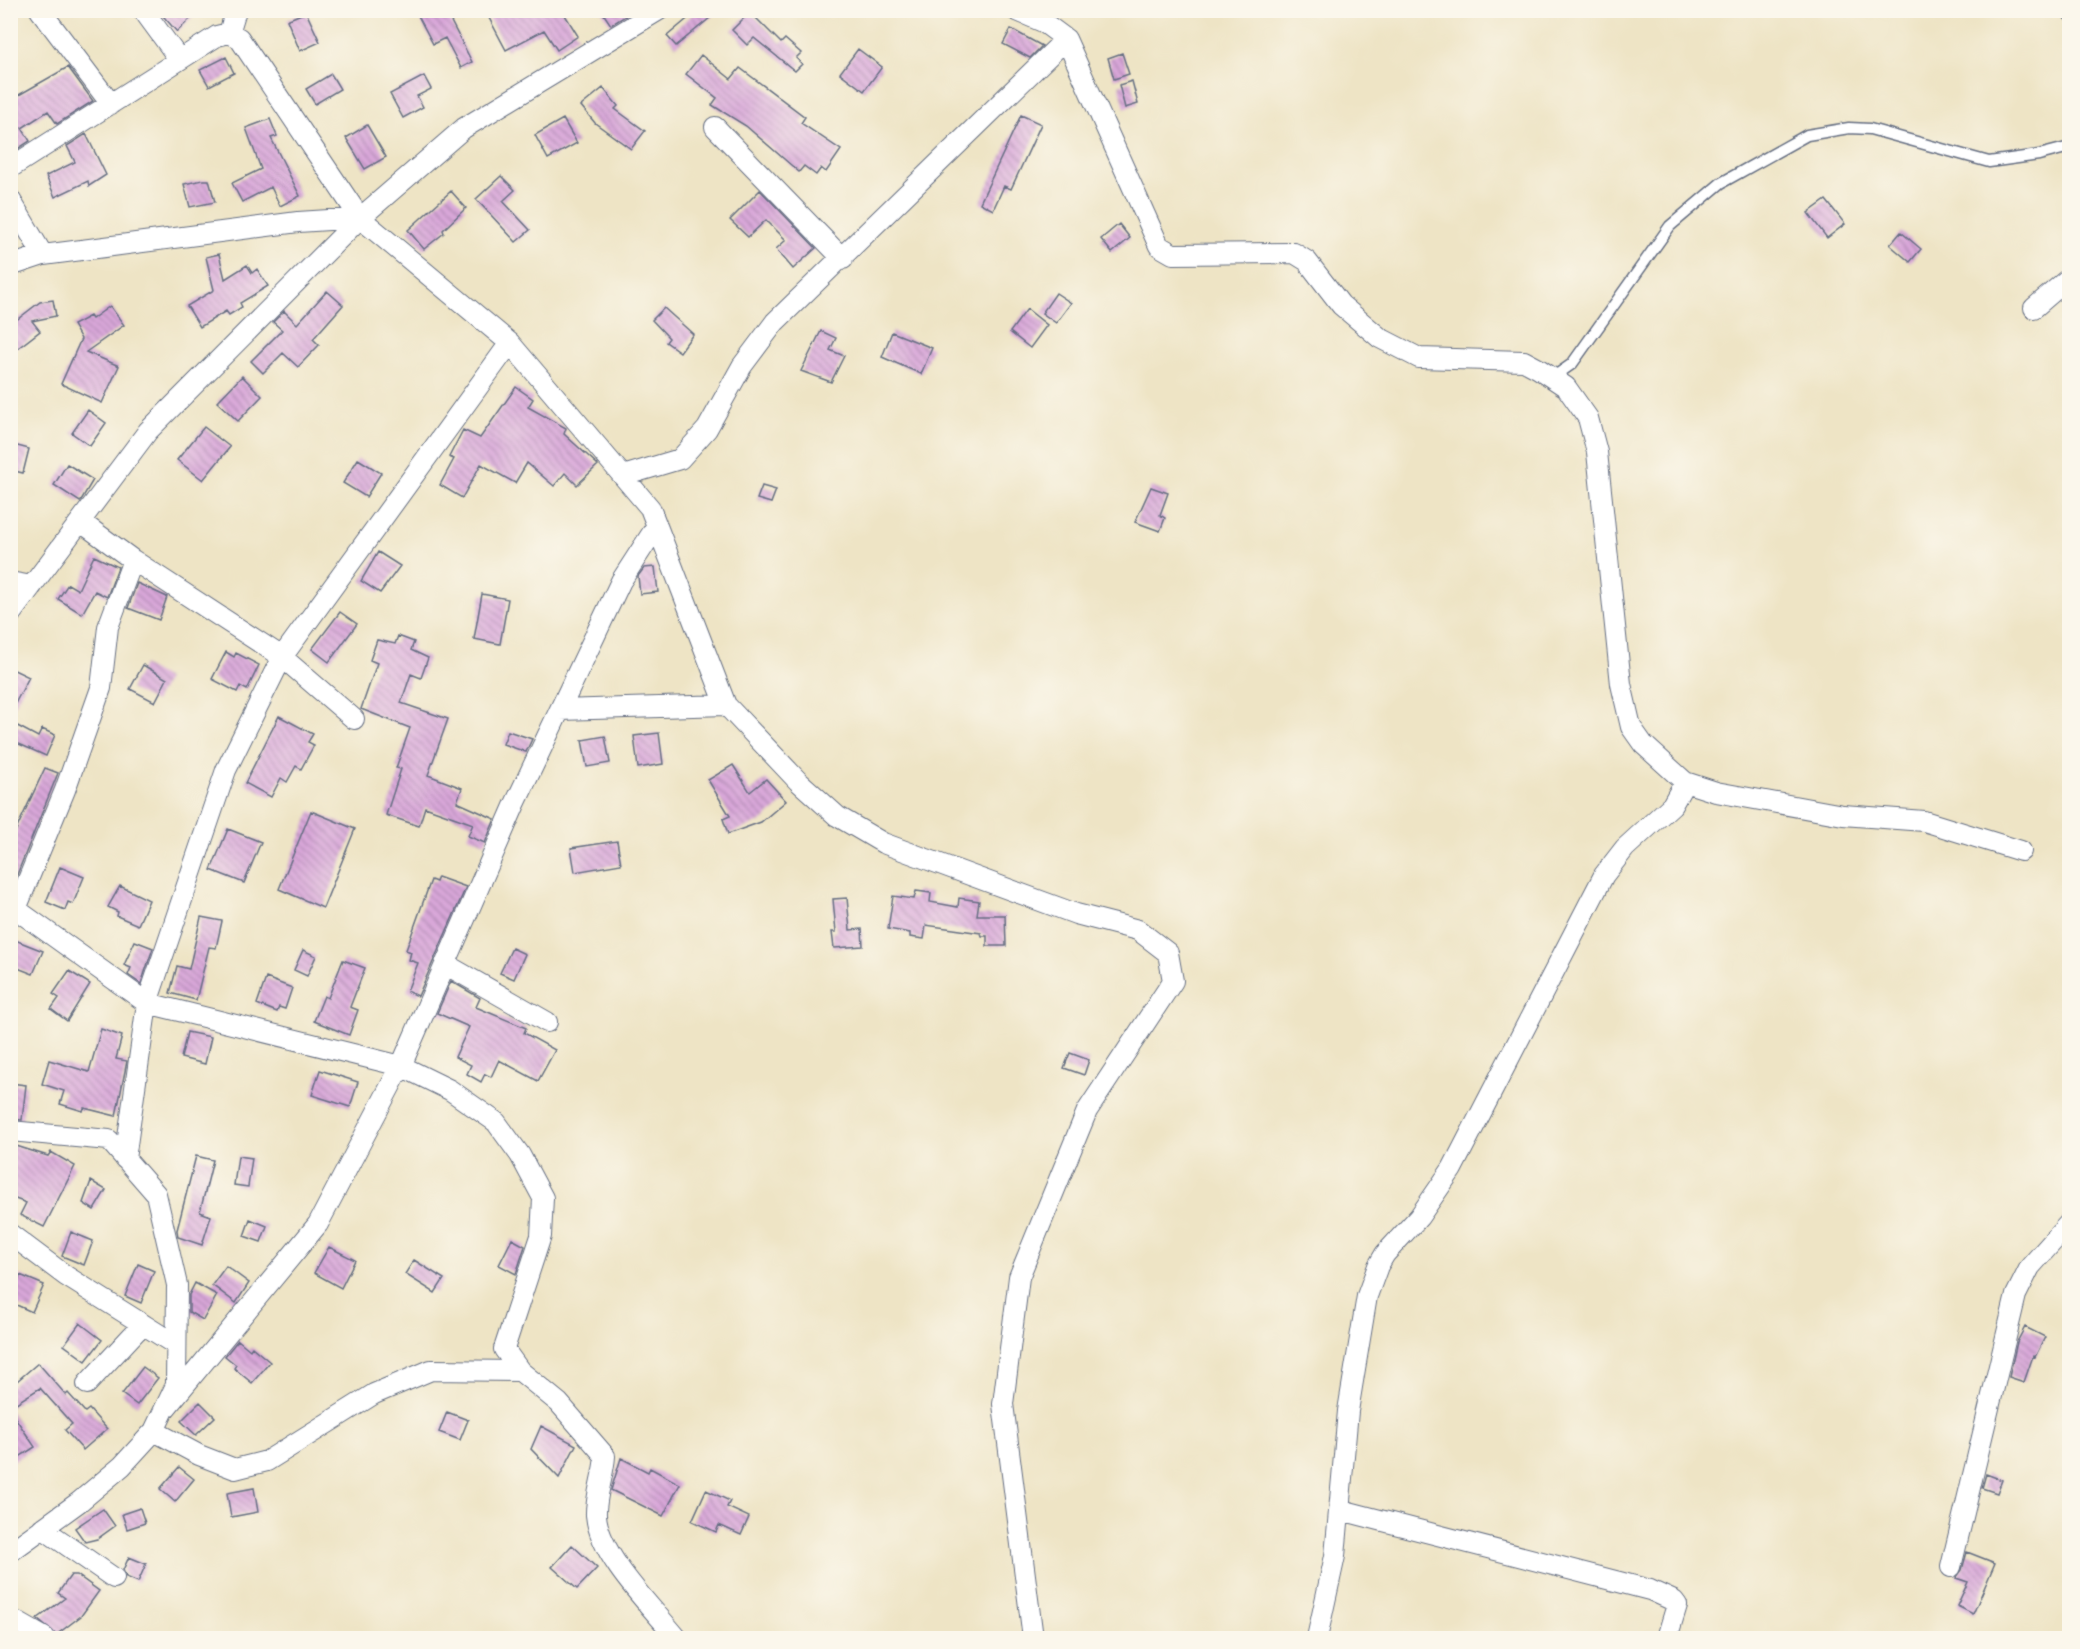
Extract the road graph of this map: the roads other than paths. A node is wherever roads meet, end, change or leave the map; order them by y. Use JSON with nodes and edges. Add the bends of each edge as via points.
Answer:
{"nodes":[{"id":1,"x":40,"y":10,"type":"edge"},
{"id":2,"x":143,"y":10,"type":"edge"},
{"id":3,"x":236,"y":10,"type":"edge"},
{"id":4,"x":659,"y":10,"type":"edge"},
{"id":5,"x":1015,"y":10,"type":"edge"},
{"id":6,"x":2065,"y":10,"type":"edge"},
{"id":7,"x":2070,"y":16,"type":"edge"},
{"id":8,"x":229,"y":33,"type":"junction"},
{"id":9,"x":1066,"y":39,"type":"junction"},
{"id":10,"x":179,"y":59,"type":"junction"},
{"id":11,"x":111,"y":104,"type":"junction"},
{"id":12,"x":715,"y":127,"type":"dead end"},
{"id":13,"x":2070,"y":147,"type":"edge"},
{"id":14,"x":10,"y":168,"type":"edge"},
{"id":15,"x":10,"y":199,"type":"edge"},
{"id":16,"x":360,"y":218,"type":"junction"},
{"id":17,"x":43,"y":255,"type":"junction"},
{"id":18,"x":843,"y":259,"type":"junction"},
{"id":19,"x":10,"y":266,"type":"edge"},
{"id":20,"x":2070,"y":277,"type":"edge"},
{"id":21,"x":2034,"y":308,"type":"dead end"},
{"id":22,"x":510,"y":343,"type":"junction"},
{"id":23,"x":1552,"y":378,"type":"junction"},
{"id":24,"x":623,"y":476,"type":"junction"},
{"id":25,"x":81,"y":522,"type":"junction"},
{"id":26,"x":656,"y":527,"type":"junction"},
{"id":27,"x":133,"y":560,"type":"junction"},
{"id":28,"x":10,"y":582,"type":"edge"},
{"id":29,"x":32,"y":586,"type":"junction"},
{"id":30,"x":10,"y":615,"type":"edge"},
{"id":31,"x":282,"y":657,"type":"junction"},
{"id":32,"x":726,"y":705,"type":"junction"},
{"id":33,"x":560,"y":710,"type":"junction"},
{"id":34,"x":354,"y":719,"type":"dead end"},
{"id":35,"x":1685,"y":782,"type":"junction"},
{"id":36,"x":2021,"y":851,"type":"dead end"},
{"id":37,"x":13,"y":907,"type":"edge"},
{"id":38,"x":445,"y":964,"type":"junction"},
{"id":39,"x":147,"y":1003,"type":"junction"},
{"id":40,"x":547,"y":1022,"type":"dead end"},
{"id":41,"x":401,"y":1066,"type":"junction"},
{"id":42,"x":10,"y":1131,"type":"edge"},
{"id":43,"x":125,"y":1159,"type":"junction"},
{"id":44,"x":2070,"y":1222,"type":"edge"},
{"id":45,"x":10,"y":1234,"type":"edge"},
{"id":46,"x":143,"y":1324,"type":"junction"},
{"id":47,"x":176,"y":1345,"type":"junction"},
{"id":48,"x":519,"y":1371,"type":"junction"},
{"id":49,"x":87,"y":1384,"type":"dead end"},
{"id":50,"x":165,"y":1409,"type":"junction"},
{"id":51,"x":154,"y":1431,"type":"junction"},
{"id":52,"x":1341,"y":1510,"type":"junction"},
{"id":53,"x":42,"y":1528,"type":"junction"},
{"id":54,"x":10,"y":1552,"type":"edge"},
{"id":55,"x":1951,"y":1567,"type":"dead end"},
{"id":56,"x":114,"y":1578,"type":"dead end"},
{"id":57,"x":10,"y":1618,"type":"edge"},
{"id":58,"x":45,"y":1638,"type":"edge"},
{"id":59,"x":676,"y":1638,"type":"edge"},
{"id":60,"x":1033,"y":1638,"type":"edge"},
{"id":61,"x":1317,"y":1638,"type":"edge"},
{"id":62,"x":1667,"y":1638,"type":"edge"}],
"edges":[{"from":1,"to":11,"type":"street"},
{"from":2,"to":10,"type":"street"},
{"from":3,"to":8,"type":"street"},
{"from":4,"to":16,"type":"street","via":[[464,128]]},
{"from":5,"to":9,"type":"street"},
{"from":6,"to":7,"type":"lane"},
{"from":8,"to":10,"type":"street"},
{"from":8,"to":16,"type":"street","via":[[239,38]]},
{"from":9,"to":18,"type":"street"},
{"from":9,"to":23,"type":"street","via":[[1159,246],[1173,254],[1294,253],[1307,261],[1341,305],[1380,338],[1419,358],[1524,361]]},
{"from":10,"to":11,"type":"street"},
{"from":11,"to":14,"type":"street"},
{"from":12,"to":18,"type":"street"},
{"from":13,"to":23,"type":"lane","via":[[1989,162],[1870,129],[1807,135],[1721,183],[1670,225],[1572,364]]},
{"from":15,"to":17,"type":"street"},
{"from":16,"to":17,"type":"street","via":[[298,222]]},
{"from":16,"to":22,"type":"street"},
{"from":16,"to":25,"type":"street","via":[[148,431]]},
{"from":17,"to":19,"type":"street"},
{"from":18,"to":24,"type":"street","via":[[775,322],[742,366],[707,429],[680,459]]},
{"from":20,"to":21,"type":"street"},
{"from":22,"to":24,"type":"street"},
{"from":22,"to":31,"type":"street"},
{"from":23,"to":35,"type":"street","via":[[1566,387],[1588,418],[1597,452],[1621,684],[1631,727],[1643,744]]},
{"from":24,"to":26,"type":"street","via":[[650,508]]},
{"from":25,"to":27,"type":"street"},
{"from":25,"to":29,"type":"street"},
{"from":26,"to":32,"type":"street"},
{"from":26,"to":33,"type":"street","via":[[621,581]]},
{"from":27,"to":31,"type":"street"},
{"from":27,"to":37,"type":"street","via":[[108,627],[101,688],[65,790]]},
{"from":28,"to":29,"type":"street"},
{"from":29,"to":30,"type":"street"},
{"from":31,"to":34,"type":"street"},
{"from":31,"to":39,"type":"street","via":[[226,771]]},
{"from":32,"to":33,"type":"street"},
{"from":32,"to":60,"type":"street","via":[[837,816],[883,843],[1076,914],[1138,930],[1168,953],[1173,981],[1087,1111],[1019,1277],[1003,1404]]},
{"from":33,"to":38,"type":"street"},
{"from":35,"to":36,"type":"street","via":[[1716,792],[1843,815],[1924,821]]},
{"from":35,"to":52,"type":"street","via":[[1672,805],[1625,848],[1604,875],[1452,1168],[1419,1217],[1378,1266],[1367,1296],[1348,1411]]},
{"from":37,"to":39,"type":"street"},
{"from":38,"to":40,"type":"street"},
{"from":38,"to":41,"type":"street"},
{"from":39,"to":41,"type":"street"},
{"from":39,"to":43,"type":"street"},
{"from":41,"to":48,"type":"street","via":[[450,1090],[496,1122],[520,1155],[543,1198],[541,1236],[504,1349]]},
{"from":41,"to":50,"type":"street","via":[[318,1224]]},
{"from":42,"to":43,"type":"street","via":[[109,1140]]},
{"from":43,"to":47,"type":"street","via":[[156,1194],[177,1285]]},
{"from":44,"to":55,"type":"street","via":[[2030,1267],[2016,1295]]},
{"from":45,"to":46,"type":"street","via":[[66,1276]]},
{"from":46,"to":47,"type":"street"},
{"from":46,"to":49,"type":"street"},
{"from":47,"to":50,"type":"street","via":[[176,1385]]},
{"from":48,"to":51,"type":"street","via":[[431,1370],[374,1394],[267,1461],[235,1469]]},
{"from":48,"to":59,"type":"street","via":[[559,1403],[605,1456],[596,1514],[602,1539]]},
{"from":50,"to":51,"type":"street"},
{"from":51,"to":53,"type":"street","via":[[122,1467]]},
{"from":52,"to":61,"type":"street"},
{"from":52,"to":62,"type":"street","via":[[1650,1590],[1677,1605]]},
{"from":53,"to":54,"type":"street"},
{"from":53,"to":56,"type":"street"},
{"from":57,"to":58,"type":"street"}]}
